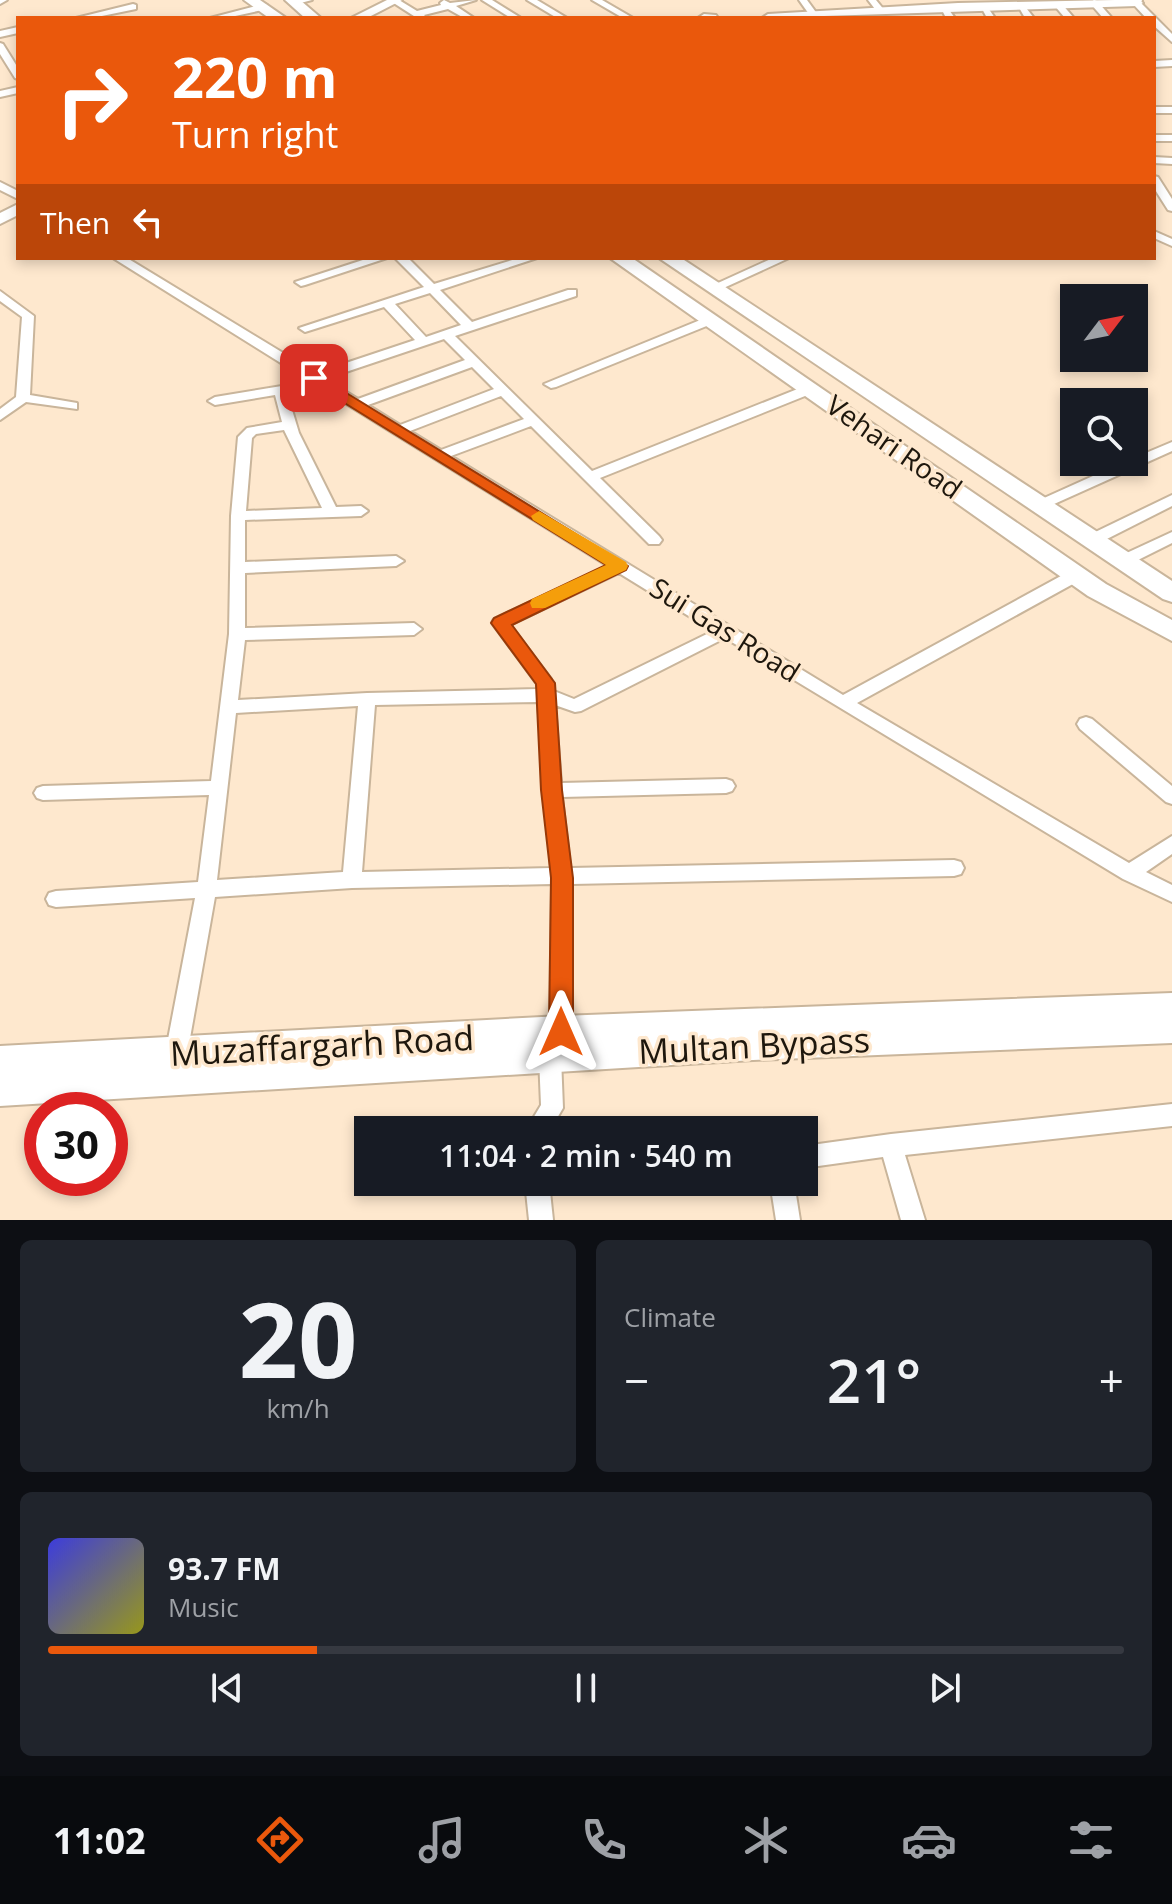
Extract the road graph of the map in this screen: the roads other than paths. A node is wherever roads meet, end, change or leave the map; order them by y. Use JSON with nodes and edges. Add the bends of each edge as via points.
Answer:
{"nodes":[{"id":1,"x":394,"y":0,"type":"edge"},
{"id":2,"x":439,"y":0,"type":"edge"},
{"id":3,"x":472,"y":0,"type":"edge"},
{"id":4,"x":486,"y":0,"type":"edge"},
{"id":5,"x":531,"y":0,"type":"edge"},
{"id":6,"x":596,"y":0,"type":"edge"},
{"id":7,"x":803,"y":0,"type":"edge"},
{"id":8,"x":872,"y":0,"type":"edge"},
{"id":9,"x":299,"y":1,"type":"edge"},
{"id":10,"x":1137,"y":1,"type":"edge"},
{"id":11,"x":1099,"y":2,"type":"edge"},
{"id":12,"x":1061,"y":3,"type":"edge"},
{"id":13,"x":257,"y":4,"type":"edge"},
{"id":14,"x":919,"y":4,"type":"edge"},
{"id":15,"x":449,"y":6,"type":"junction"},
{"id":16,"x":1020,"y":6,"type":"junction"},
{"id":17,"x":133,"y":7,"type":"dead end"},
{"id":18,"x":951,"y":8,"type":"edge"},
{"id":19,"x":988,"y":8,"type":"edge"},
{"id":20,"x":871,"y":14,"type":"edge"},
{"id":21,"x":814,"y":15,"type":"junction"},
{"id":22,"x":90,"y":16,"type":"edge"},
{"id":23,"x":220,"y":16,"type":"edge"},
{"id":24,"x":276,"y":16,"type":"edge"},
{"id":25,"x":312,"y":16,"type":"edge"},
{"id":26,"x":361,"y":16,"type":"edge"},
{"id":27,"x":420,"y":16,"type":"edge"},
{"id":28,"x":466,"y":16,"type":"edge"},
{"id":29,"x":514,"y":16,"type":"edge"},
{"id":30,"x":559,"y":16,"type":"edge"},
{"id":31,"x":625,"y":16,"type":"edge"},
{"id":32,"x":799,"y":16,"type":"edge"},
{"id":33,"x":1028,"y":16,"type":"edge"},
{"id":34,"x":1158,"y":29,"type":"edge"},
{"id":35,"x":1172,"y":39,"type":"edge"},
{"id":36,"x":1,"y":49,"type":"edge"},
{"id":37,"x":16,"y":73,"type":"edge"},
{"id":38,"x":1156,"y":184,"type":"edge"},
{"id":39,"x":1164,"y":202,"type":"edge"},
{"id":40,"x":122,"y":260,"type":"edge"},
{"id":41,"x":374,"y":260,"type":"edge"},
{"id":42,"x":403,"y":260,"type":"edge"},
{"id":43,"x":525,"y":260,"type":"edge"},
{"id":44,"x":622,"y":260,"type":"edge"},
{"id":45,"x":671,"y":260,"type":"edge"},
{"id":46,"x":778,"y":260,"type":"edge"},
{"id":47,"x":301,"y":282,"type":"dead end"},
{"id":48,"x":713,"y":288,"type":"junction"},
{"id":49,"x":433,"y":289,"type":"junction"},
{"id":50,"x":572,"y":293,"type":"dead end"},
{"id":51,"x":0,"y":295,"type":"edge"},
{"id":52,"x":387,"y":303,"type":"junction"},
{"id":53,"x":710,"y":320,"type":"junction"},
{"id":54,"x":469,"y":326,"type":"junction"},
{"id":55,"x":305,"y":328,"type":"dead end"},
{"id":56,"x":446,"y":334,"type":"junction"},
{"id":57,"x":424,"y":342,"type":"junction"},
{"id":58,"x":473,"y":362,"type":"junction"},
{"id":59,"x":314,"y":378,"type":"junction"},
{"id":60,"x":551,"y":384,"type":"dead end"},
{"id":61,"x":810,"y":389,"type":"junction"},
{"id":62,"x":280,"y":390,"type":"junction"},
{"id":63,"x":503,"y":390,"type":"junction"},
{"id":64,"x":23,"y":398,"type":"junction"},
{"id":65,"x":215,"y":401,"type":"dead end"},
{"id":66,"x":357,"y":404,"type":"junction"},
{"id":67,"x":72,"y":406,"type":"dead end"},
{"id":68,"x":0,"y":416,"type":"edge"},
{"id":69,"x":533,"y":421,"type":"junction"},
{"id":70,"x":290,"y":425,"type":"junction"},
{"id":71,"x":399,"y":430,"type":"junction"},
{"id":72,"x":1172,"y":446,"type":"edge"},
{"id":73,"x":440,"y":455,"type":"junction"},
{"id":74,"x":589,"y":477,"type":"junction"},
{"id":75,"x":1172,"y":500,"type":"edge"},
{"id":76,"x":1038,"y":506,"type":"junction"},
{"id":77,"x":361,"y":511,"type":"dead end"},
{"id":78,"x":331,"y":512,"type":"junction"},
{"id":79,"x":238,"y":516,"type":"junction"},
{"id":80,"x":1172,"y":537,"type":"edge"},
{"id":81,"x":654,"y":540,"type":"dead end"},
{"id":82,"x":1090,"y":541,"type":"junction"},
{"id":83,"x":396,"y":561,"type":"dead end"},
{"id":84,"x":1123,"y":561,"type":"junction"},
{"id":85,"x":620,"y":566,"type":"junction"},
{"id":86,"x":238,"y":568,"type":"junction"},
{"id":87,"x":1076,"y":575,"type":"junction"},
{"id":88,"x":1169,"y":587,"type":"edge"},
{"id":89,"x":414,"y":629,"type":"dead end"},
{"id":90,"x":726,"y":631,"type":"junction"},
{"id":91,"x":1172,"y":632,"type":"edge"},
{"id":92,"x":237,"y":634,"type":"junction"},
{"id":93,"x":546,"y":695,"type":"junction"},
{"id":94,"x":367,"y":699,"type":"junction"},
{"id":95,"x":843,"y":703,"type":"junction"},
{"id":96,"x":228,"y":707,"type":"junction"},
{"id":97,"x":1086,"y":724,"type":"dead end"},
{"id":98,"x":726,"y":786,"type":"dead end"},
{"id":99,"x":219,"y":788,"type":"junction"},
{"id":100,"x":552,"y":790,"type":"junction"},
{"id":101,"x":43,"y":793,"type":"dead end"},
{"id":102,"x":1172,"y":797,"type":"edge"},
{"id":103,"x":1172,"y":844,"type":"edge"},
{"id":104,"x":954,"y":868,"type":"dead end"},
{"id":105,"x":1130,"y":873,"type":"junction"},
{"id":106,"x":562,"y":878,"type":"junction"},
{"id":107,"x":352,"y":880,"type":"junction"},
{"id":108,"x":207,"y":887,"type":"junction"},
{"id":109,"x":1172,"y":894,"type":"edge"},
{"id":110,"x":56,"y":899,"type":"dead end"},
{"id":111,"x":1172,"y":1008,"type":"edge"},
{"id":112,"x":1172,"y":1027,"type":"edge"},
{"id":113,"x":556,"y":1044,"type":"junction"},
{"id":114,"x":176,"y":1055,"type":"junction"},
{"id":115,"x":0,"y":1063,"type":"edge"},
{"id":116,"x":0,"y":1089,"type":"edge"},
{"id":117,"x":1172,"y":1115,"type":"edge"},
{"id":118,"x":547,"y":1116,"type":"edge"},
{"id":119,"x":891,"y":1145,"type":"junction"},
{"id":120,"x":818,"y":1155,"type":"edge"},
{"id":121,"x":538,"y":1196,"type":"edge"},
{"id":122,"x":784,"y":1196,"type":"edge"},
{"id":123,"x":541,"y":1220,"type":"edge"},
{"id":124,"x":788,"y":1220,"type":"edge"},
{"id":125,"x":913,"y":1220,"type":"edge"}],
"edges":[{"from":1,"to":26,"type":"street"},
{"from":1,"to":27,"type":"street"},
{"from":2,"to":15,"type":"street"},
{"from":3,"to":15,"type":"street"},
{"from":4,"to":29,"type":"street"},
{"from":5,"to":30,"type":"street"},
{"from":6,"to":31,"type":"street"},
{"from":7,"to":21,"type":"street"},
{"from":8,"to":20,"type":"street"},
{"from":9,"to":25,"type":"main road"},
{"from":10,"to":11,"type":"street"},
{"from":11,"to":12,"type":"street"},
{"from":12,"to":16,"type":"street"},
{"from":13,"to":23,"type":"street"},
{"from":13,"to":24,"type":"main road"},
{"from":14,"to":18,"type":"street"},
{"from":14,"to":20,"type":"street"},
{"from":15,"to":27,"type":"street"},
{"from":15,"to":28,"type":"street"},
{"from":16,"to":19,"type":"street"},
{"from":16,"to":33,"type":"street"},
{"from":17,"to":22,"type":"street"},
{"from":18,"to":19,"type":"street"},
{"from":20,"to":21,"type":"street"},
{"from":21,"to":32,"type":"street"},
{"from":34,"to":35,"type":"street"},
{"from":36,"to":37,"type":"street"},
{"from":38,"to":39,"type":"street"},
{"from":40,"to":59,"type":"street","name":"Sui Gas Road"},
{"from":41,"to":47,"type":"street"},
{"from":42,"to":49,"type":"street"},
{"from":43,"to":49,"type":"street"},
{"from":44,"to":53,"type":"main road","name":"Vehari Road"},
{"from":45,"to":48,"type":"main road","name":"Vehari Road"},
{"from":46,"to":48,"type":"street"},
{"from":48,"to":76,"type":"main road","name":"Vehari Road"},
{"from":49,"to":52,"type":"street"},
{"from":49,"to":54,"type":"street"},
{"from":50,"to":54,"type":"street"},
{"from":51,"to":64,"type":"street","via":[[28,316]]},
{"from":52,"to":55,"type":"street"},
{"from":52,"to":57,"type":"street"},
{"from":53,"to":60,"type":"street"},
{"from":53,"to":61,"type":"main road","name":"Vehari Road"},
{"from":54,"to":56,"type":"street"},
{"from":56,"to":57,"type":"street"},
{"from":56,"to":58,"type":"street"},
{"from":57,"to":59,"type":"street"},
{"from":58,"to":63,"type":"street"},
{"from":58,"to":66,"type":"street"},
{"from":59,"to":62,"type":"street"},
{"from":59,"to":66,"type":"street","name":"Sui Gas Road"},
{"from":61,"to":74,"type":"street"},
{"from":61,"to":87,"type":"main road","name":"Vehari Road"},
{"from":62,"to":65,"type":"street"},
{"from":62,"to":70,"type":"street"},
{"from":63,"to":69,"type":"street"},
{"from":63,"to":71,"type":"street"},
{"from":64,"to":67,"type":"street"},
{"from":64,"to":68,"type":"street"},
{"from":66,"to":71,"type":"street","name":"Sui Gas Road"},
{"from":69,"to":73,"type":"street"},
{"from":69,"to":74,"type":"street"},
{"from":70,"to":78,"type":"street"},
{"from":70,"to":79,"type":"street","via":[[247,433]]},
{"from":71,"to":73,"type":"street","name":"Sui Gas Road"},
{"from":72,"to":76,"type":"street"},
{"from":73,"to":85,"type":"street","name":"Sui Gas Road"},
{"from":74,"to":81,"type":"street"},
{"from":75,"to":82,"type":"street"},
{"from":76,"to":82,"type":"main road","name":"Vehari Road"},
{"from":77,"to":78,"type":"street"},
{"from":78,"to":79,"type":"street"},
{"from":79,"to":86,"type":"street"},
{"from":80,"to":84,"type":"street"},
{"from":82,"to":84,"type":"main road","name":"Vehari Road"},
{"from":83,"to":86,"type":"street"},
{"from":84,"to":88,"type":"main road","name":"Vehari Road"},
{"from":85,"to":90,"type":"street","name":"Sui Gas Road"},
{"from":85,"to":93,"type":"street","via":[[500,623],[545,683]]},
{"from":86,"to":92,"type":"street"},
{"from":87,"to":91,"type":"main road","name":"Vehari Road"},
{"from":87,"to":95,"type":"street"},
{"from":89,"to":92,"type":"street"},
{"from":90,"to":93,"type":"street","via":[[585,703],[575,706]]},
{"from":90,"to":95,"type":"street","name":"Sui Gas Road"},
{"from":92,"to":96,"type":"street"},
{"from":93,"to":94,"type":"street"},
{"from":93,"to":100,"type":"street"},
{"from":94,"to":96,"type":"street"},
{"from":94,"to":107,"type":"street"},
{"from":95,"to":105,"type":"street","name":"Sui Gas Road"},
{"from":96,"to":99,"type":"street"},
{"from":97,"to":102,"type":"street"},
{"from":98,"to":100,"type":"street"},
{"from":99,"to":101,"type":"street"},
{"from":99,"to":108,"type":"street"},
{"from":100,"to":106,"type":"street"},
{"from":103,"to":105,"type":"street"},
{"from":104,"to":106,"type":"street"},
{"from":105,"to":109,"type":"street","name":"Sui Gas Road"},
{"from":106,"to":107,"type":"street"},
{"from":106,"to":113,"type":"street"},
{"from":107,"to":108,"type":"street"},
{"from":108,"to":110,"type":"street"},
{"from":108,"to":114,"type":"street"},
{"from":111,"to":113,"type":"main road","name":"Muzaffargarh Road"},
{"from":112,"to":113,"type":"main road","name":"Multan Bypass","via":[[753,1044]]},
{"from":113,"to":114,"type":"main road","name":"Muzaffargarh Road"},
{"from":113,"to":116,"type":"main road","name":"Multan Bypass"},
{"from":113,"to":118,"type":"street","via":[[552,1108]]},
{"from":114,"to":115,"type":"main road","name":"Muzaffargarh Road"},
{"from":117,"to":119,"type":"street"},
{"from":119,"to":120,"type":"street"},
{"from":119,"to":125,"type":"street"},
{"from":121,"to":123,"type":"street"},
{"from":122,"to":124,"type":"street"}]}
